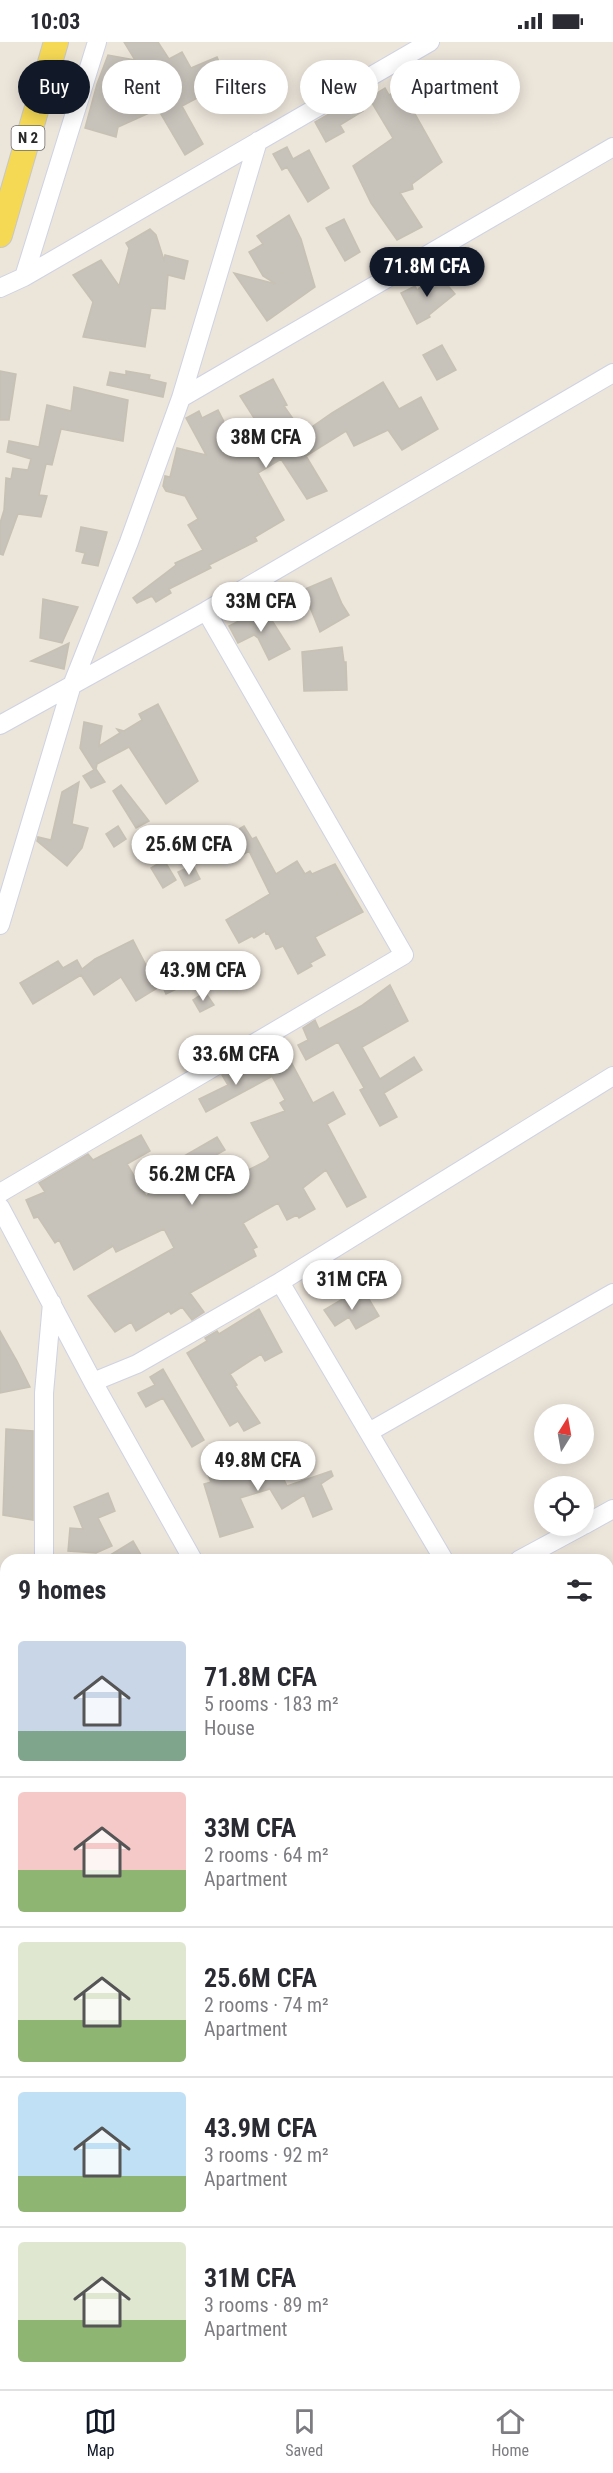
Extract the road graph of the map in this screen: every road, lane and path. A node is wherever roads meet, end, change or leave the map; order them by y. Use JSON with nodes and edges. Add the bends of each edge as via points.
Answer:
{"nodes":[{"id":1,"x":97,"y":42,"type":"edge"},
{"id":2,"x":430,"y":42,"type":"edge"},
{"id":3,"x":58,"y":44,"type":"edge"},
{"id":4,"x":258,"y":141,"type":"junction"},
{"id":5,"x":613,"y":147,"type":"edge"},
{"id":6,"x":0,"y":235,"type":"edge"},
{"id":7,"x":24,"y":277,"type":"junction"},
{"id":8,"x":0,"y":288,"type":"edge"},
{"id":9,"x":613,"y":373,"type":"edge"},
{"id":10,"x":181,"y":398,"type":"junction"},
{"id":11,"x":206,"y":611,"type":"junction"},
{"id":12,"x":71,"y":688,"type":"junction"},
{"id":13,"x":0,"y":725,"type":"edge"},
{"id":14,"x":0,"y":925,"type":"edge"},
{"id":15,"x":613,"y":1076,"type":"edge"},
{"id":16,"x":0,"y":1193,"type":"edge"},
{"id":17,"x":0,"y":1207,"type":"edge"},
{"id":18,"x":280,"y":1282,"type":"junction"},
{"id":19,"x":613,"y":1293,"type":"edge"},
{"id":20,"x":52,"y":1302,"type":"junction"},
{"id":21,"x":93,"y":1382,"type":"junction"},
{"id":22,"x":369,"y":1432,"type":"junction"},
{"id":23,"x":613,"y":1509,"type":"edge"},
{"id":24,"x":594,"y":1519,"type":"edge"},
{"id":25,"x":563,"y":1536,"type":"edge"},
{"id":26,"x":44,"y":1554,"type":"edge"},
{"id":27,"x":190,"y":1554,"type":"edge"},
{"id":28,"x":440,"y":1554,"type":"edge"},
{"id":29,"x":530,"y":1554,"type":"edge"}],
"edges":[{"from":1,"to":7,"type":"street"},
{"from":2,"to":4,"type":"street"},
{"from":3,"to":6,"type":"main road","number":"N 2"},
{"from":4,"to":7,"type":"street"},
{"from":4,"to":10,"type":"street"},
{"from":5,"to":10,"type":"street"},
{"from":7,"to":8,"type":"street"},
{"from":9,"to":11,"type":"street"},
{"from":10,"to":12,"type":"street"},
{"from":11,"to":12,"type":"street"},
{"from":11,"to":16,"type":"street","via":[[404,955]]},
{"from":12,"to":13,"type":"street"},
{"from":12,"to":14,"type":"street"},
{"from":15,"to":18,"type":"street"},
{"from":17,"to":20,"type":"street"},
{"from":18,"to":21,"type":"street","via":[[137,1365]]},
{"from":18,"to":22,"type":"street"},
{"from":19,"to":22,"type":"street"},
{"from":20,"to":21,"type":"street"},
{"from":20,"to":26,"type":"street","via":[[44,1393]]},
{"from":21,"to":27,"type":"street"},
{"from":22,"to":28,"type":"street"},
{"from":23,"to":24,"type":"street"},
{"from":25,"to":29,"type":"street"}]}
